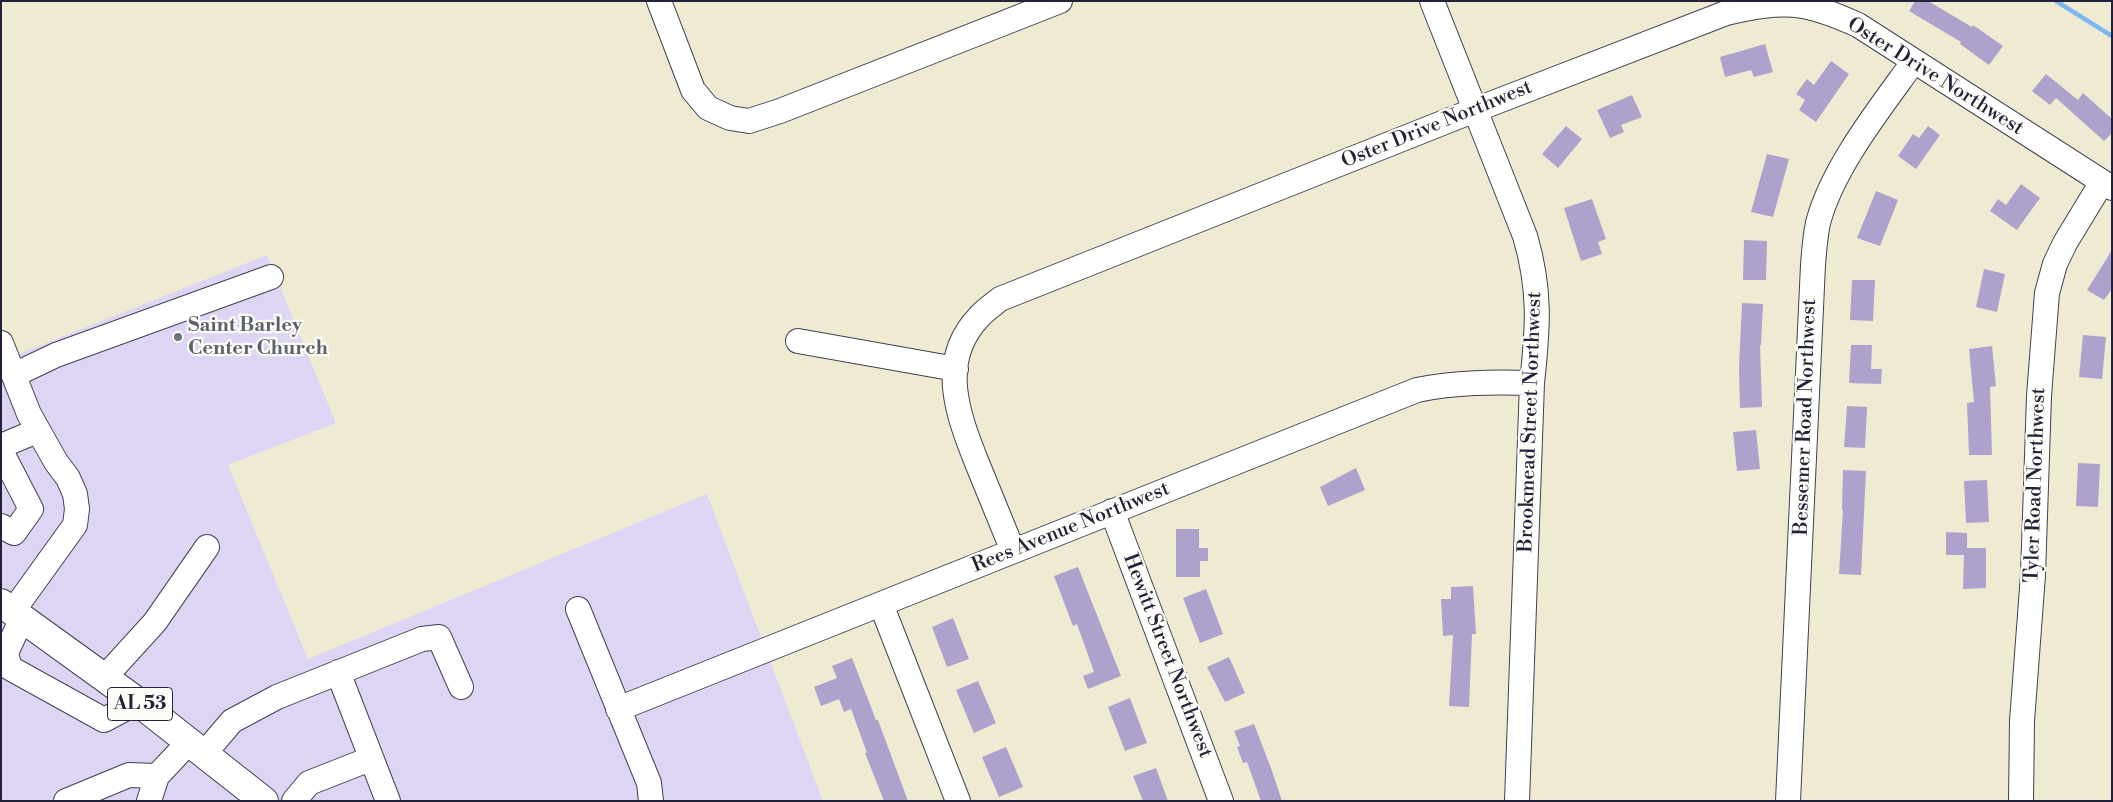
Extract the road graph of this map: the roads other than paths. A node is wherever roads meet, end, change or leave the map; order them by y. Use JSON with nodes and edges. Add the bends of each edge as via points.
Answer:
{"nodes":[{"id":1,"x":659,"y":1,"type":"edge"},
{"id":2,"x":1060,"y":1,"type":"edge"},
{"id":3,"x":1432,"y":1,"type":"edge"},
{"id":4,"x":1914,"y":61,"type":"junction"},
{"id":5,"x":1475,"y":110,"type":"junction"},
{"id":6,"x":2107,"y":185,"type":"edge"},
{"id":7,"x":271,"y":277,"type":"dead end"},
{"id":8,"x":798,"y":341,"type":"dead end"},
{"id":9,"x":1,"y":343,"type":"edge"},
{"id":10,"x":956,"y":369,"type":"junction"},
{"id":11,"x":14,"y":375,"type":"junction"},
{"id":12,"x":1532,"y":383,"type":"junction"},
{"id":13,"x":37,"y":431,"type":"junction"},
{"id":14,"x":1,"y":446,"type":"edge"},
{"id":15,"x":1,"y":451,"type":"edge"},
{"id":16,"x":1112,"y":511,"type":"junction"},
{"id":17,"x":1,"y":526,"type":"edge"},
{"id":18,"x":207,"y":547,"type":"dead end"},
{"id":19,"x":1013,"y":551,"type":"junction"},
{"id":20,"x":881,"y":604,"type":"junction"},
{"id":21,"x":8,"y":608,"type":"edge"},
{"id":22,"x":578,"y":609,"type":"dead end"},
{"id":23,"x":338,"y":672,"type":"junction"},
{"id":24,"x":104,"y":678,"type":"junction"},
{"id":25,"x":462,"y":687,"type":"dead end"},
{"id":26,"x":138,"y":702,"type":"junction"},
{"id":27,"x":618,"y":709,"type":"junction"},
{"id":28,"x":196,"y":748,"type":"junction"},
{"id":29,"x":370,"y":759,"type":"junction"},
{"id":30,"x":157,"y":776,"type":"junction"},
{"id":31,"x":66,"y":801,"type":"edge"},
{"id":32,"x":149,"y":801,"type":"edge"},
{"id":33,"x":264,"y":801,"type":"edge"},
{"id":34,"x":294,"y":801,"type":"edge"},
{"id":35,"x":388,"y":801,"type":"edge"},
{"id":36,"x":651,"y":801,"type":"edge"},
{"id":37,"x":958,"y":801,"type":"edge"},
{"id":38,"x":1221,"y":801,"type":"edge"},
{"id":39,"x":1516,"y":801,"type":"edge"},
{"id":40,"x":1788,"y":801,"type":"edge"},
{"id":41,"x":2020,"y":801,"type":"edge"}],
"edges":[{"from":1,"to":2,"type":"street","via":[[693,90],[708,108],[730,118],[750,121]]},
{"from":3,"to":5,"type":"street","name":"Brookmead Street Northwest"},
{"from":4,"to":5,"type":"street","name":"Oster Drive Northwest","via":[[1858,25],[1833,14],[1808,5],[1759,5],[1726,13]]},
{"from":4,"to":6,"type":"street","name":"Oster Drive Northwest"},
{"from":4,"to":40,"type":"street","name":"Bessemer Road Northwest","via":[[1841,170],[1818,224],[1813,265]]},
{"from":5,"to":10,"type":"street","name":"Oster Drive Northwest","via":[[1000,299],[979,317],[966,334]]},
{"from":5,"to":12,"type":"street","name":"Brookmead Street Northwest","via":[[1532,259],[1538,323]]},
{"from":6,"to":41,"type":"street","name":"Tyler Road Northwest","via":[[2065,243],[2047,293]]},
{"from":7,"to":11,"type":"street","via":[[56,355]]},
{"from":8,"to":10,"type":"street"},
{"from":9,"to":11,"type":"street"},
{"from":10,"to":19,"type":"street","name":"Oster Drive Northwest","via":[[955,397],[964,429]]},
{"from":11,"to":13,"type":"street"},
{"from":12,"to":16,"type":"street","name":"Rees Avenue Northwest","via":[[1482,381],[1417,390]]},
{"from":12,"to":39,"type":"street","name":"Brookmead Street Northwest"},
{"from":13,"to":14,"type":"street"},
{"from":13,"to":21,"type":"street","via":[[72,486],[77,509],[76,525]]},
{"from":15,"to":17,"type":"street","via":[[31,509],[14,533]]},
{"from":16,"to":19,"type":"street","name":"Rees Avenue Northwest"},
{"from":16,"to":38,"type":"street","name":"Hewitt Street Northwest"},
{"from":18,"to":24,"type":"street","via":[[155,622]]},
{"from":19,"to":20,"type":"street","name":"Rees Avenue Northwest"},
{"from":20,"to":27,"type":"street","name":"Rees Avenue Northwest"},
{"from":20,"to":37,"type":"street"},
{"from":21,"to":24,"type":"main road","number":"AL 53"},
{"from":21,"to":26,"type":"street","via":[[6,653],[10,668],[104,720]]},
{"from":22,"to":27,"type":"street"},
{"from":23,"to":25,"type":"street","via":[[422,639],[439,637]]},
{"from":23,"to":28,"type":"street","via":[[277,697],[232,721]]},
{"from":23,"to":29,"type":"street"},
{"from":24,"to":26,"type":"main road","number":"AL 53"},
{"from":26,"to":28,"type":"main road","number":"AL 53"},
{"from":27,"to":36,"type":"street","via":[[648,783]]},
{"from":28,"to":30,"type":"street"},
{"from":28,"to":33,"type":"main road","number":"AL 53"},
{"from":29,"to":34,"type":"street","via":[[309,783]]},
{"from":29,"to":35,"type":"street"},
{"from":30,"to":31,"type":"street","via":[[129,775]]},
{"from":30,"to":32,"type":"street"}]}
